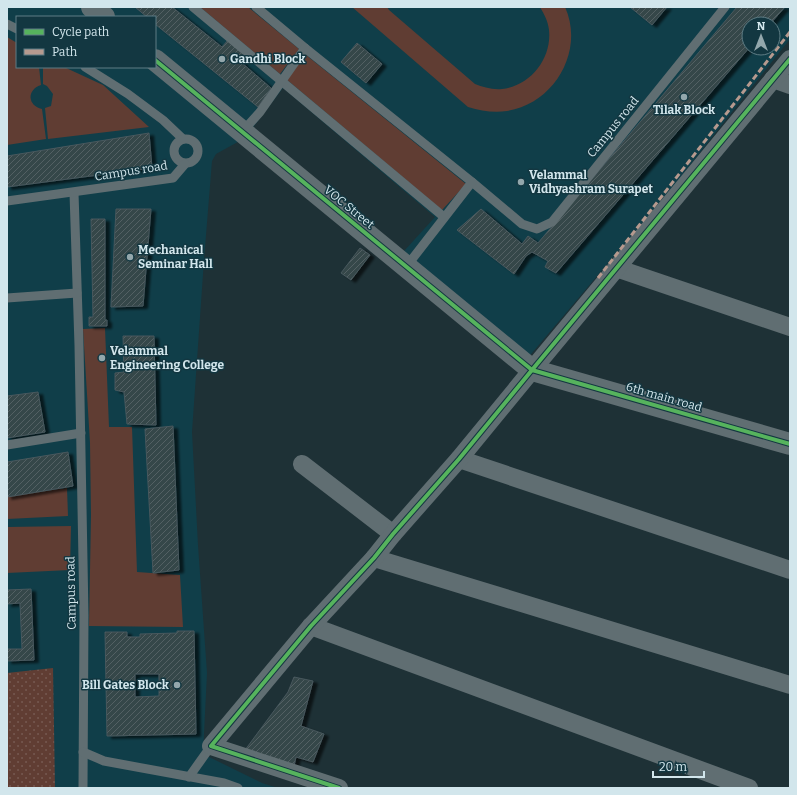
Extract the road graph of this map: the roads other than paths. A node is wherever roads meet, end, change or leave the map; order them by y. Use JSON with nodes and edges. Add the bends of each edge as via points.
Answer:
{"nodes":[{"id":1,"x":92,"y":7,"type":"edge"},
{"id":2,"x":193,"y":7,"type":"edge"},
{"id":3,"x":256,"y":7,"type":"edge"},
{"id":4,"x":725,"y":7,"type":"edge"},
{"id":5,"x":103,"y":16,"type":"edge"},
{"id":6,"x":7,"y":24,"type":"edge"},
{"id":7,"x":16,"y":28,"type":"edge"},
{"id":8,"x":305,"y":48,"type":"junction"},
{"id":9,"x":790,"y":59,"type":"edge"},
{"id":10,"x":156,"y":61,"type":"edge"},
{"id":11,"x":87,"y":68,"type":"edge"},
{"id":12,"x":773,"y":79,"type":"junction"},
{"id":13,"x":281,"y":81,"type":"junction"},
{"id":14,"x":790,"y":85,"type":"edge"},
{"id":15,"x":242,"y":132,"type":"junction"},
{"id":16,"x":183,"y":139,"type":"junction"},
{"id":17,"x":186,"y":164,"type":"junction"},
{"id":18,"x":472,"y":182,"type":"junction"},
{"id":19,"x":74,"y":192,"type":"junction"},
{"id":20,"x":7,"y":201,"type":"edge"},
{"id":21,"x":444,"y":217,"type":"junction"},
{"id":22,"x":406,"y":267,"type":"junction"},
{"id":23,"x":616,"y":268,"type":"junction"},
{"id":24,"x":77,"y":293,"type":"junction"},
{"id":25,"x":7,"y":298,"type":"edge"},
{"id":26,"x":790,"y":328,"type":"edge"},
{"id":27,"x":532,"y":370,"type":"junction"},
{"id":28,"x":81,"y":433,"type":"junction"},
{"id":29,"x":790,"y":444,"type":"edge"},
{"id":30,"x":7,"y":445,"type":"edge"},
{"id":31,"x":459,"y":459,"type":"junction"},
{"id":32,"x":302,"y":464,"type":"dead end"},
{"id":33,"x":393,"y":534,"type":"junction"},
{"id":34,"x":374,"y":558,"type":"junction"},
{"id":35,"x":790,"y":570,"type":"edge"},
{"id":36,"x":311,"y":626,"type":"junction"},
{"id":37,"x":790,"y":685,"type":"edge"},
{"id":38,"x":211,"y":746,"type":"junction"},
{"id":39,"x":83,"y":752,"type":"junction"},
{"id":40,"x":189,"y":777,"type":"junction"},
{"id":41,"x":83,"y":788,"type":"edge"},
{"id":42,"x":238,"y":788,"type":"edge"},
{"id":43,"x":339,"y":788,"type":"edge"},
{"id":44,"x":749,"y":788,"type":"edge"}],
"edges":[{"from":1,"to":5,"type":"street"},
{"from":2,"to":13,"type":"lane"},
{"from":3,"to":8,"type":"lane","name":"Campus road"},
{"from":4,"to":18,"type":"lane","name":"Campus road","via":[[552,222],[537,229],[522,224]]},
{"from":6,"to":7,"type":"lane"},
{"from":8,"to":13,"type":"lane"},
{"from":8,"to":18,"type":"lane","name":"Campus road"},
{"from":9,"to":12,"type":"street"},
{"from":10,"to":15,"type":"street","name":"VOC Street"},
{"from":11,"to":16,"type":"lane","via":[[164,120]]},
{"from":12,"to":14,"type":"street"},
{"from":12,"to":23,"type":"street"},
{"from":13,"to":15,"type":"lane","via":[[260,112]]},
{"from":13,"to":21,"type":"lane"},
{"from":15,"to":22,"type":"street","name":"VOC Street"},
{"from":16,"to":17,"type":"lane","via":[[178,141],[173,150],[176,159]]},
{"from":16,"to":17,"type":"lane","via":[[193,141],[198,150],[195,160]]},
{"from":17,"to":19,"type":"lane","name":"Campus road","via":[[173,178]]},
{"from":18,"to":21,"type":"lane"},
{"from":19,"to":20,"type":"lane","name":"Campus road"},
{"from":19,"to":24,"type":"lane","name":"Campus road"},
{"from":21,"to":22,"type":"lane"},
{"from":22,"to":27,"type":"street","name":"VOC Street"},
{"from":23,"to":26,"type":"street"},
{"from":23,"to":27,"type":"street"},
{"from":24,"to":25,"type":"lane"},
{"from":24,"to":28,"type":"lane","name":"Campus road"},
{"from":27,"to":29,"type":"street","name":"6th main road"},
{"from":27,"to":31,"type":"street"},
{"from":28,"to":30,"type":"lane"},
{"from":28,"to":39,"type":"lane","name":"Campus road"},
{"from":31,"to":33,"type":"street"},
{"from":31,"to":35,"type":"street"},
{"from":32,"to":33,"type":"street"},
{"from":33,"to":34,"type":"street"},
{"from":34,"to":36,"type":"street"},
{"from":34,"to":37,"type":"street"},
{"from":36,"to":38,"type":"street"},
{"from":36,"to":44,"type":"street"},
{"from":38,"to":40,"type":"lane"},
{"from":38,"to":43,"type":"street"},
{"from":39,"to":40,"type":"lane","via":[[104,761]]},
{"from":39,"to":41,"type":"lane","name":"Campus road"},
{"from":40,"to":42,"type":"lane"}]}
